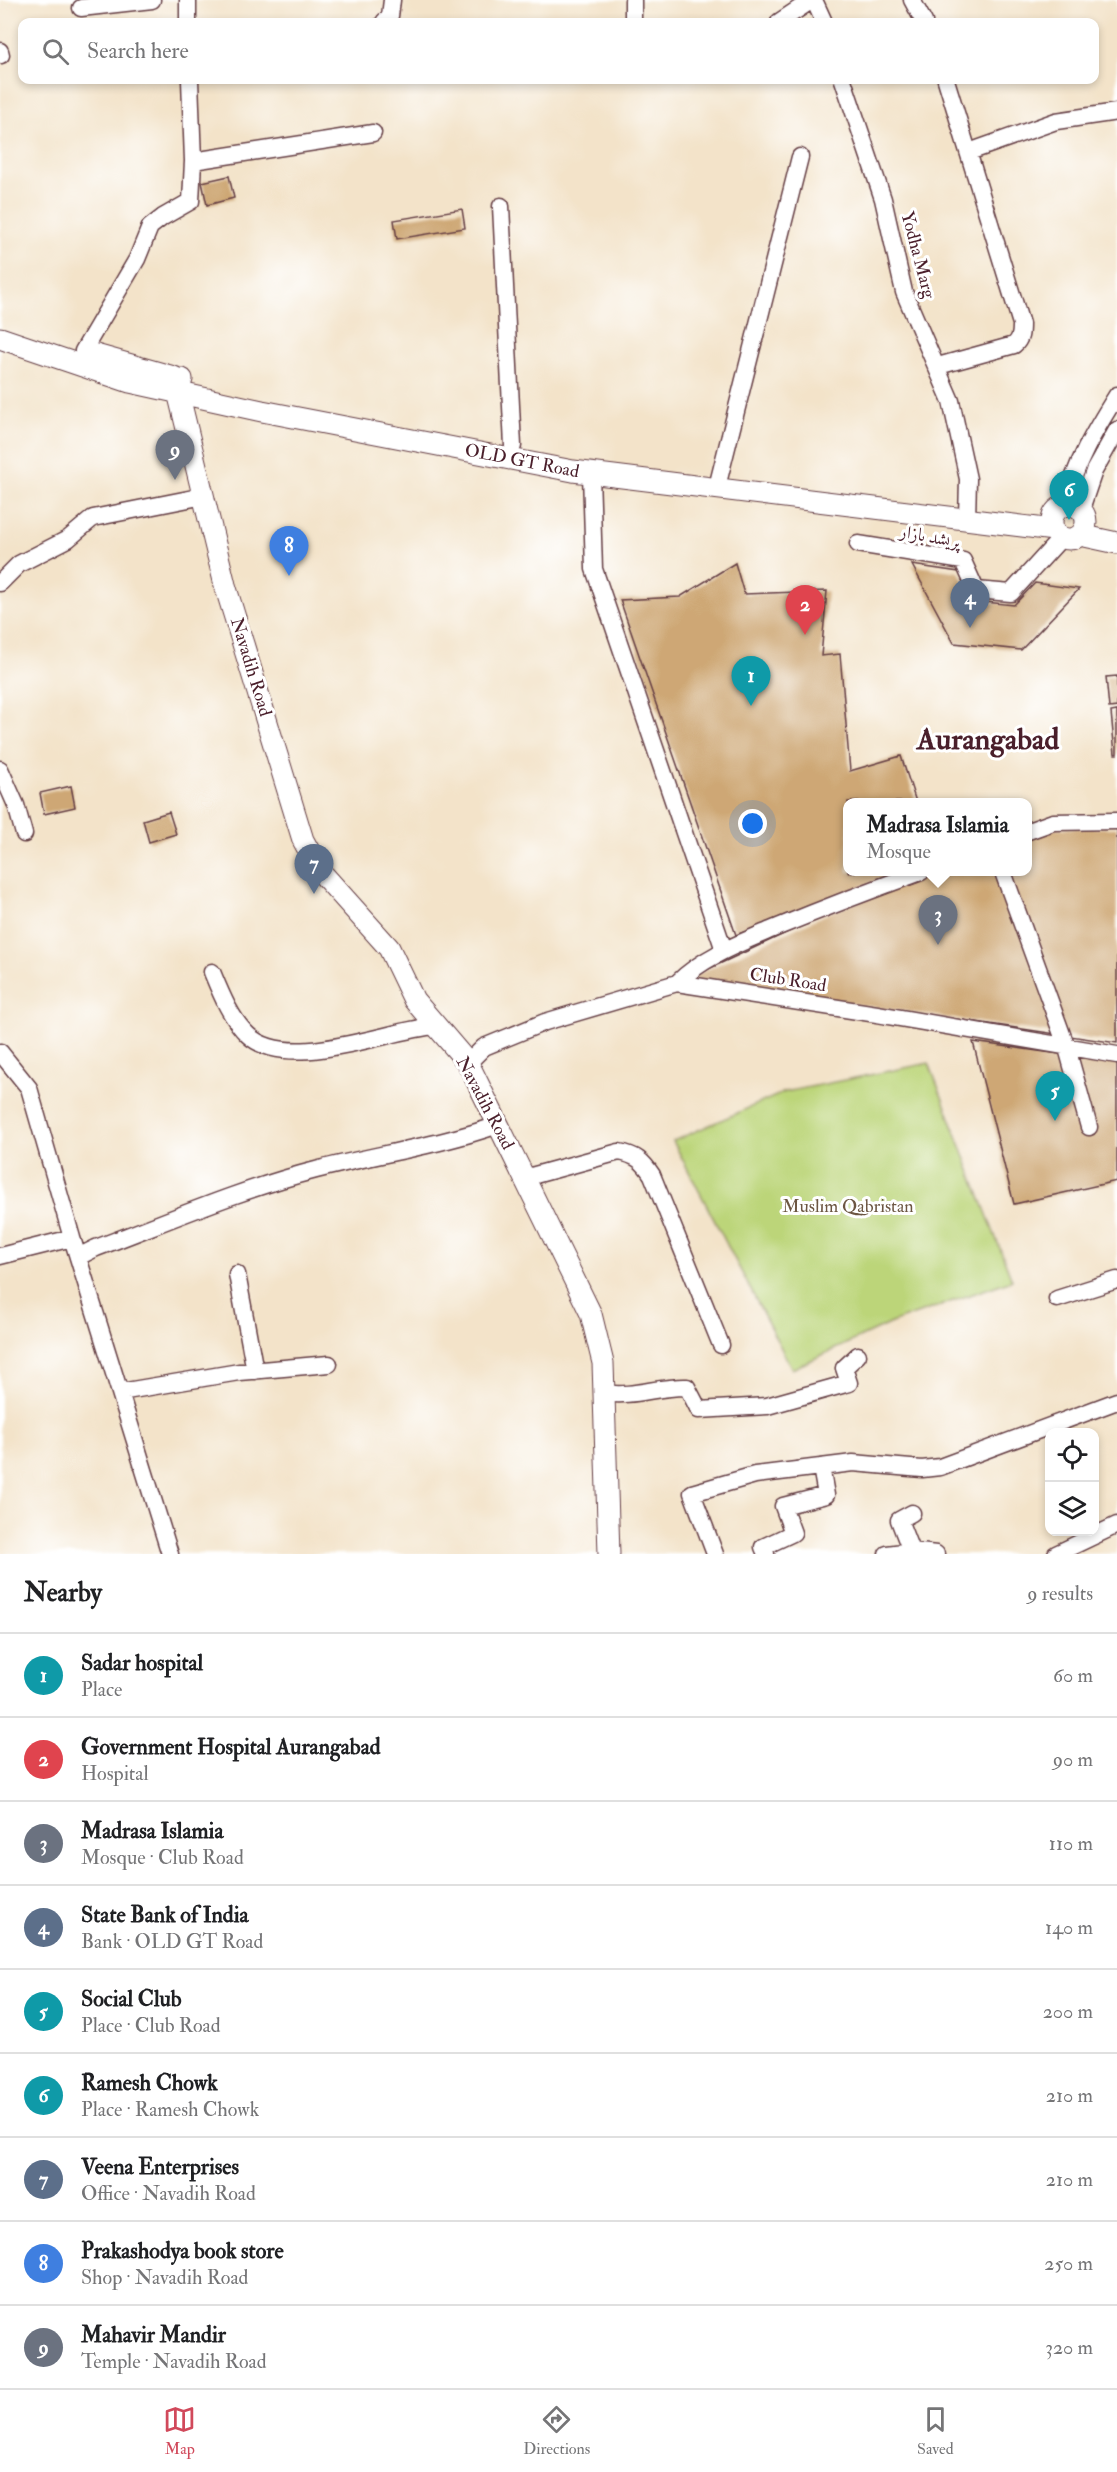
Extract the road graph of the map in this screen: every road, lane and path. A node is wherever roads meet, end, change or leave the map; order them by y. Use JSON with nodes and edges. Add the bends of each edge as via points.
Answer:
{"nodes":[{"id":1,"x":152,"y":0,"type":"edge"},
{"id":2,"x":188,"y":0,"type":"edge"},
{"id":3,"x":392,"y":0,"type":"edge"},
{"id":4,"x":633,"y":0,"type":"edge"},
{"id":5,"x":813,"y":0,"type":"edge"},
{"id":6,"x":912,"y":0,"type":"edge"},
{"id":7,"x":81,"y":10,"type":"edge"},
{"id":8,"x":188,"y":18,"type":"edge"},
{"id":9,"x":388,"y":18,"type":"edge"},
{"id":10,"x":633,"y":18,"type":"edge"},
{"id":11,"x":785,"y":18,"type":"edge"},
{"id":12,"x":822,"y":18,"type":"edge"},
{"id":13,"x":922,"y":18,"type":"edge"},
{"id":14,"x":190,"y":84,"type":"edge"},
{"id":15,"x":844,"y":84,"type":"edge"},
{"id":16,"x":947,"y":84,"type":"edge"},
{"id":17,"x":1117,"y":112,"type":"edge"},
{"id":18,"x":373,"y":133,"type":"dead end"},
{"id":19,"x":969,"y":152,"type":"junction"},
{"id":20,"x":800,"y":157,"type":"dead end"},
{"id":21,"x":193,"y":161,"type":"junction"},
{"id":22,"x":501,"y":206,"type":"dead end"},
{"id":23,"x":0,"y":324,"type":"edge"},
{"id":24,"x":0,"y":338,"type":"edge"},
{"id":25,"x":83,"y":351,"type":"junction"},
{"id":26,"x":938,"y":366,"type":"junction"},
{"id":27,"x":180,"y":386,"type":"junction"},
{"id":28,"x":1117,"y":395,"type":"edge"},
{"id":29,"x":1117,"y":430,"type":"edge"},
{"id":30,"x":513,"y":446,"type":"junction"},
{"id":31,"x":591,"y":474,"type":"junction"},
{"id":32,"x":719,"y":479,"type":"junction"},
{"id":33,"x":204,"y":496,"type":"junction"},
{"id":34,"x":967,"y":515,"type":"junction"},
{"id":35,"x":1069,"y":522,"type":"junction"},
{"id":36,"x":1117,"y":528,"type":"edge"},
{"id":37,"x":1117,"y":543,"type":"edge"},
{"id":38,"x":858,"y":544,"type":"dead end"},
{"id":39,"x":0,"y":583,"type":"edge"},
{"id":40,"x":0,"y":769,"type":"edge"},
{"id":41,"x":1117,"y":821,"type":"edge"},
{"id":42,"x":1032,"y":830,"type":"edge"},
{"id":43,"x":24,"y":834,"type":"dead end"},
{"id":44,"x":910,"y":876,"type":"edge"},
{"id":45,"x":1004,"y":876,"type":"edge"},
{"id":46,"x":724,"y":950,"type":"junction"},
{"id":47,"x":212,"y":972,"type":"dead end"},
{"id":48,"x":677,"y":983,"type":"junction"},
{"id":49,"x":435,"y":1026,"type":"junction"},
{"id":50,"x":1067,"y":1048,"type":"junction"},
{"id":51,"x":0,"y":1052,"type":"edge"},
{"id":52,"x":1117,"y":1055,"type":"edge"},
{"id":53,"x":468,"y":1063,"type":"junction"},
{"id":54,"x":498,"y":1125,"type":"junction"},
{"id":55,"x":1089,"y":1127,"type":"dead end"},
{"id":56,"x":524,"y":1178,"type":"junction"},
{"id":57,"x":72,"y":1238,"type":"junction"},
{"id":58,"x":0,"y":1256,"type":"edge"},
{"id":59,"x":78,"y":1257,"type":"junction"},
{"id":60,"x":237,"y":1274,"type":"dead end"},
{"id":61,"x":1117,"y":1280,"type":"edge"},
{"id":62,"x":1058,"y":1299,"type":"dead end"},
{"id":63,"x":721,"y":1345,"type":"dead end"},
{"id":64,"x":858,"y":1355,"type":"dead end"},
{"id":65,"x":329,"y":1364,"type":"dead end"},
{"id":66,"x":255,"y":1371,"type":"junction"},
{"id":67,"x":120,"y":1392,"type":"junction"},
{"id":68,"x":604,"y":1393,"type":"junction"},
{"id":69,"x":1117,"y":1401,"type":"edge"},
{"id":70,"x":821,"y":1467,"type":"junction"},
{"id":71,"x":912,"y":1513,"type":"dead end"},
{"id":72,"x":1117,"y":1525,"type":"edge"},
{"id":73,"x":911,"y":1551,"type":"junction"},
{"id":74,"x":170,"y":1554,"type":"edge"},
{"id":75,"x":609,"y":1554,"type":"edge"},
{"id":76,"x":715,"y":1554,"type":"edge"},
{"id":77,"x":766,"y":1554,"type":"edge"},
{"id":78,"x":887,"y":1554,"type":"edge"},
{"id":79,"x":936,"y":1554,"type":"edge"},
{"id":80,"x":1056,"y":1554,"type":"edge"}],
"edges":[{"from":1,"to":7,"type":"street"},
{"from":2,"to":8,"type":"street"},
{"from":3,"to":9,"type":"street"},
{"from":4,"to":10,"type":"street"},
{"from":5,"to":11,"type":"street"},
{"from":5,"to":12,"type":"street"},
{"from":6,"to":13,"type":"street"},
{"from":14,"to":21,"type":"street"},
{"from":15,"to":26,"type":"street","name":"Yodha Marg","via":[[883,199],[904,292]]},
{"from":16,"to":19,"type":"street"},
{"from":17,"to":19,"type":"street","via":[[1056,121]]},
{"from":18,"to":21,"type":"street"},
{"from":19,"to":26,"type":"street","via":[[1021,333],[1014,345]]},
{"from":20,"to":32,"type":"street"},
{"from":21,"to":25,"type":"street","via":[[191,201],[150,227],[137,259]]},
{"from":22,"to":30,"type":"street"},
{"from":23,"to":25,"type":"main road","name":"OLD GT Road"},
{"from":24,"to":27,"type":"main road","name":"OLD GT Road","via":[[130,382]]},
{"from":25,"to":27,"type":"main road","name":"OLD GT Road"},
{"from":26,"to":34,"type":"street","name":"Yodha Marg","via":[[958,428],[968,479]]},
{"from":27,"to":30,"type":"main road","name":"OLD GT Road"},
{"from":27,"to":31,"type":"main road","name":"OLD GT Road"},
{"from":27,"to":33,"type":"main road","name":"Navadih Road"},
{"from":28,"to":35,"type":"street","via":[[1069,485]]},
{"from":29,"to":35,"type":"street"},
{"from":30,"to":32,"type":"main road","name":"OLD GT Road"},
{"from":31,"to":34,"type":"main road","name":"OLD GT Road"},
{"from":31,"to":46,"type":"street","via":[[594,569]]},
{"from":32,"to":34,"type":"main road","name":"OLD GT Road"},
{"from":33,"to":39,"type":"street","via":[[93,518],[68,538],[19,564]]},
{"from":33,"to":49,"type":"main road","name":"Navadih Road","via":[[225,585],[303,840],[320,872],[389,948],[414,1000]]},
{"from":34,"to":35,"type":"main road","name":"OLD GT Road"},
{"from":35,"to":36,"type":"main road"},
{"from":35,"to":37,"type":"main road","name":"OLD GT Road"},
{"from":35,"to":38,"type":"street","name":"پریشد بازار","via":[[1011,593],[976,590],[963,561]]},
{"from":40,"to":43,"type":"street"},
{"from":41,"to":42,"type":"street","via":[[1053,822]]},
{"from":44,"to":46,"type":"street"},
{"from":45,"to":50,"type":"street"},
{"from":46,"to":48,"type":"street"},
{"from":47,"to":49,"type":"street","via":[[238,1023],[265,1046],[288,1050],[348,1046]]},
{"from":48,"to":50,"type":"street","name":"Club Road"},
{"from":48,"to":53,"type":"street","name":"Club Road","via":[[545,1022],[484,1047]]},
{"from":49,"to":53,"type":"main road","name":"Navadih Road"},
{"from":50,"to":52,"type":"street","name":"Club Road"},
{"from":50,"to":55,"type":"street"},
{"from":51,"to":57,"type":"street","via":[[29,1088]]},
{"from":53,"to":54,"type":"main road","name":"Navadih Road"},
{"from":54,"to":56,"type":"main road","name":"Navadih Road"},
{"from":54,"to":59,"type":"street","via":[[261,1186]]},
{"from":56,"to":63,"type":"street","via":[[619,1152],[644,1162]]},
{"from":56,"to":68,"type":"main road","name":"Navadih Road","via":[[591,1314],[603,1363]]},
{"from":57,"to":58,"type":"street"},
{"from":57,"to":59,"type":"street"},
{"from":59,"to":67,"type":"street"},
{"from":60,"to":66,"type":"street"},
{"from":61,"to":62,"type":"street"},
{"from":64,"to":68,"type":"street","via":[[844,1368],[849,1383],[767,1406],[699,1410],[687,1388],[668,1386],[620,1396]]},
{"from":65,"to":66,"type":"street"},
{"from":66,"to":67,"type":"street"},
{"from":67,"to":74,"type":"street"},
{"from":68,"to":75,"type":"main road","name":"Navadih Road"},
{"from":69,"to":70,"type":"street","via":[[940,1467],[854,1463]]},
{"from":70,"to":76,"type":"street","via":[[755,1475],[692,1493]]},
{"from":70,"to":77,"type":"street","via":[[826,1495],[783,1506],[793,1533],[763,1547]]},
{"from":71,"to":73,"type":"street","via":[[899,1520]]},
{"from":72,"to":80,"type":"street"},
{"from":73,"to":78,"type":"street"},
{"from":73,"to":79,"type":"street"}]}
